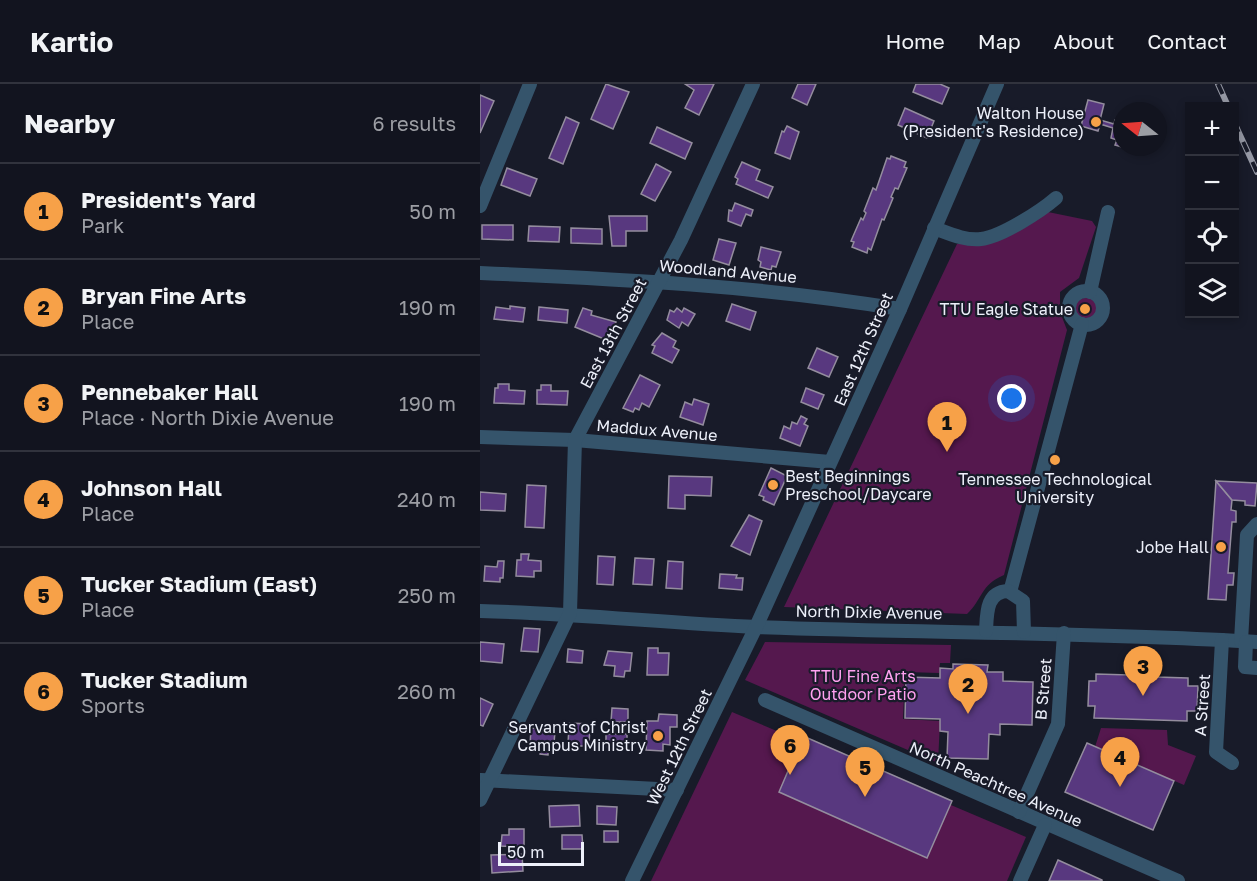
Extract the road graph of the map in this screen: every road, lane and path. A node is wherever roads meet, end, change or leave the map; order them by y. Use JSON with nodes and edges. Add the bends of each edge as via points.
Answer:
{"nodes":[{"id":1,"x":530,"y":84,"type":"edge"},
{"id":2,"x":753,"y":84,"type":"edge"},
{"id":3,"x":997,"y":84,"type":"edge"},
{"id":4,"x":1056,"y":198,"type":"dead end"},
{"id":5,"x":480,"y":206,"type":"edge"},
{"id":6,"x":1108,"y":212,"type":"dead end"},
{"id":7,"x":934,"y":228,"type":"junction"},
{"id":8,"x":480,"y":273,"type":"edge"},
{"id":9,"x":660,"y":281,"type":"junction"},
{"id":10,"x":1090,"y":292,"type":"junction"},
{"id":11,"x":900,"y":309,"type":"junction"},
{"id":12,"x":1082,"y":324,"type":"junction"},
{"id":13,"x":480,"y":437,"type":"edge"},
{"id":14,"x":575,"y":440,"type":"junction"},
{"id":15,"x":830,"y":462,"type":"junction"},
{"id":16,"x":1257,"y":524,"type":"edge"},
{"id":17,"x":1010,"y":592,"type":"junction"},
{"id":18,"x":480,"y":611,"type":"edge"},
{"id":19,"x":570,"y":613,"type":"junction"},
{"id":20,"x":756,"y":627,"type":"junction"},
{"id":21,"x":986,"y":631,"type":"junction"},
{"id":22,"x":1024,"y":632,"type":"junction"},
{"id":23,"x":1064,"y":633,"type":"junction"},
{"id":24,"x":1222,"y":640,"type":"junction"},
{"id":25,"x":1248,"y":642,"type":"edge"},
{"id":26,"x":1257,"y":668,"type":"edge"},
{"id":27,"x":765,"y":700,"type":"dead end"},
{"id":28,"x":1232,"y":763,"type":"dead end"},
{"id":29,"x":484,"y":780,"type":"edge"},
{"id":30,"x":677,"y":790,"type":"junction"},
{"id":31,"x":480,"y":800,"type":"edge"},
{"id":32,"x":1020,"y":813,"type":"junction"},
{"id":33,"x":1045,"y":825,"type":"junction"},
{"id":34,"x":632,"y":881,"type":"edge"},
{"id":35,"x":1020,"y":881,"type":"edge"},
{"id":36,"x":1178,"y":881,"type":"edge"}],
"edges":[{"from":1,"to":5,"type":"street"},
{"from":2,"to":9,"type":"street","name":"East 13th Street"},
{"from":3,"to":7,"type":"street","name":"East 12th Street"},
{"from":4,"to":7,"type":"street","via":[[1045,208],[980,239]]},
{"from":6,"to":10,"type":"street"},
{"from":7,"to":11,"type":"street","name":"East 12th Street"},
{"from":8,"to":9,"type":"street","name":"Woodland Avenue"},
{"from":9,"to":11,"type":"street","name":"Woodland Avenue","via":[[826,297]]},
{"from":9,"to":14,"type":"street","name":"East 13th Street"},
{"from":10,"to":12,"type":"street","via":[[1101,301],[1102,312],[1096,322]]},
{"from":10,"to":12,"type":"street","via":[[1076,295],[1070,303],[1072,318]]},
{"from":11,"to":15,"type":"street","name":"East 12th Street"},
{"from":12,"to":17,"type":"street"},
{"from":13,"to":14,"type":"street","name":"Maddux Avenue"},
{"from":14,"to":15,"type":"street","name":"Maddux Avenue"},
{"from":14,"to":19,"type":"street","name":"East 13th Street"},
{"from":15,"to":20,"type":"street","name":"East 12th Street"},
{"from":16,"to":25,"type":"street","via":[[1247,535]]},
{"from":17,"to":21,"type":"street","via":[[997,594],[989,603]]},
{"from":17,"to":22,"type":"street","via":[[1019,596],[1025,606]]},
{"from":18,"to":19,"type":"street","name":"North Dixie Avenue"},
{"from":19,"to":20,"type":"street","name":"North Dixie Avenue"},
{"from":19,"to":29,"type":"street"},
{"from":20,"to":21,"type":"street","name":"North Dixie Avenue"},
{"from":20,"to":30,"type":"street","name":"West 12th Street"},
{"from":21,"to":22,"type":"street","name":"North Dixie Avenue"},
{"from":22,"to":23,"type":"street","name":"North Dixie Avenue"},
{"from":23,"to":24,"type":"street","name":"North Dixie Avenue"},
{"from":23,"to":32,"type":"street","name":"B Street","via":[[1058,724]]},
{"from":24,"to":25,"type":"street","name":"North Dixie Avenue"},
{"from":24,"to":28,"type":"street","name":"A Street","via":[[1216,752]]},
{"from":25,"to":26,"type":"street","via":[[1245,667]]},
{"from":27,"to":32,"type":"street","name":"North Peachtree Avenue"},
{"from":29,"to":30,"type":"street"},
{"from":29,"to":31,"type":"street"},
{"from":30,"to":34,"type":"street","name":"West 12th Street"},
{"from":32,"to":33,"type":"street","name":"North Peachtree Avenue"},
{"from":33,"to":35,"type":"street"},
{"from":33,"to":36,"type":"street","name":"North Peachtree Avenue"}]}
